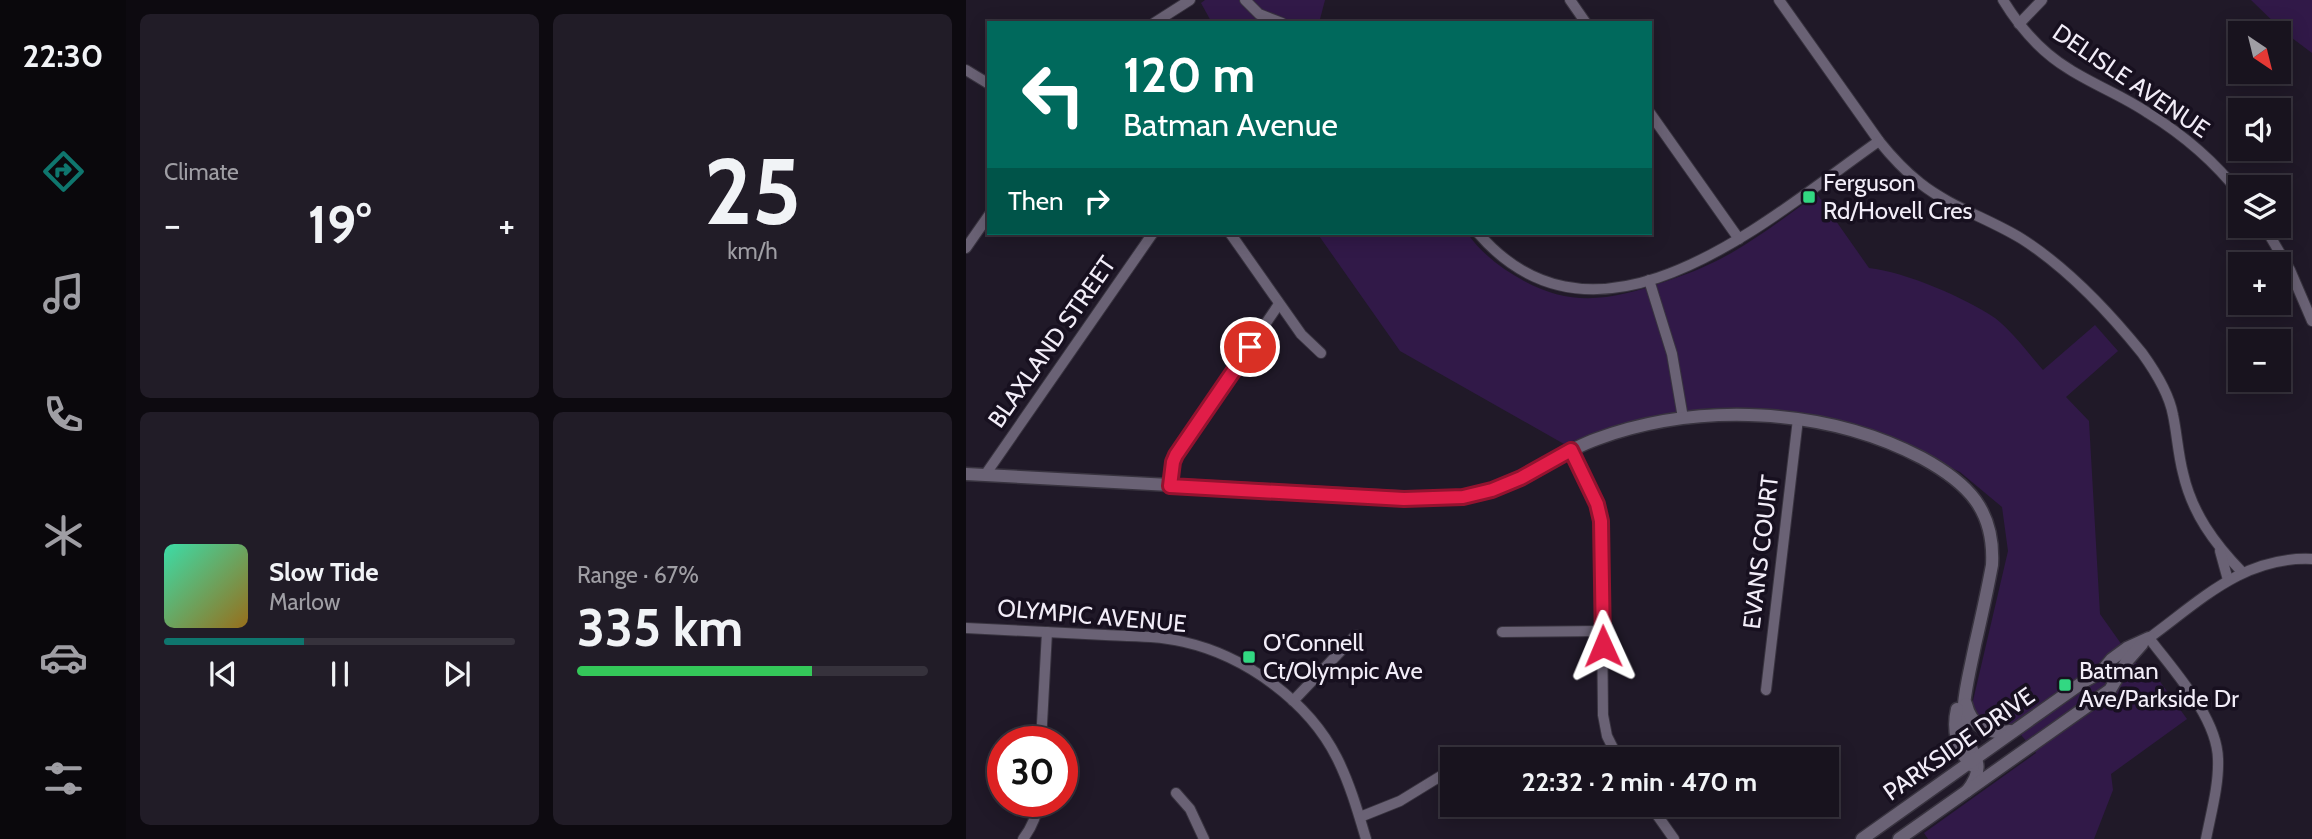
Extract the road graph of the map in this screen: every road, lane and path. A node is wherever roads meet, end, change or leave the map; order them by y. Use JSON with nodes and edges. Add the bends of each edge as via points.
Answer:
{"nodes":[{"id":1,"x":1190,"y":0,"type":"edge"},
{"id":2,"x":1245,"y":0,"type":"edge"},
{"id":3,"x":1570,"y":0,"type":"edge"},
{"id":4,"x":1779,"y":0,"type":"edge"},
{"id":5,"x":2003,"y":0,"type":"edge"},
{"id":6,"x":2042,"y":0,"type":"edge"},
{"id":7,"x":1157,"y":21,"type":"edge"},
{"id":8,"x":1277,"y":21,"type":"edge"},
{"id":9,"x":1585,"y":21,"type":"edge"},
{"id":10,"x":2019,"y":24,"type":"junction"},
{"id":11,"x":966,"y":70,"type":"edge"},
{"id":12,"x":987,"y":83,"type":"edge"},
{"id":13,"x":1652,"y":116,"type":"edge"},
{"id":14,"x":1878,"y":141,"type":"junction"},
{"id":15,"x":2228,"y":181,"type":"edge"},
{"id":16,"x":987,"y":218,"type":"edge"},
{"id":17,"x":1152,"y":235,"type":"edge"},
{"id":18,"x":1231,"y":235,"type":"edge"},
{"id":19,"x":1480,"y":235,"type":"edge"},
{"id":20,"x":2271,"y":238,"type":"edge"},
{"id":21,"x":1740,"y":239,"type":"junction"},
{"id":22,"x":966,"y":248,"type":"edge"},
{"id":23,"x":1649,"y":280,"type":"junction"},
{"id":24,"x":1279,"y":304,"type":"junction"},
{"id":25,"x":2309,"y":306,"type":"edge"},
{"id":26,"x":2312,"y":321,"type":"edge"},
{"id":27,"x":1321,"y":353,"type":"dead end"},
{"id":28,"x":1683,"y":418,"type":"junction"},
{"id":29,"x":1798,"y":419,"type":"junction"},
{"id":30,"x":1571,"y":450,"type":"junction"},
{"id":31,"x":966,"y":474,"type":"edge"},
{"id":32,"x":985,"y":475,"type":"junction"},
{"id":33,"x":1170,"y":486,"type":"junction"},
{"id":34,"x":2219,"y":548,"type":"junction"},
{"id":35,"x":2312,"y":559,"type":"edge"},
{"id":36,"x":2242,"y":572,"type":"junction"},
{"id":37,"x":2228,"y":580,"type":"junction"},
{"id":38,"x":966,"y":628,"type":"edge"},
{"id":39,"x":1602,"y":631,"type":"junction"},
{"id":40,"x":1047,"y":632,"type":"junction"},
{"id":41,"x":1502,"y":632,"type":"dead end"},
{"id":42,"x":1356,"y":635,"type":"dead end"},
{"id":43,"x":2149,"y":638,"type":"junction"},
{"id":44,"x":1967,"y":683,"type":"junction"},
{"id":45,"x":1766,"y":690,"type":"dead end"},
{"id":46,"x":1966,"y":697,"type":"junction"},
{"id":47,"x":1293,"y":701,"type":"junction"},
{"id":48,"x":2074,"y":715,"type":"junction"},
{"id":49,"x":1042,"y":726,"type":"edge"},
{"id":50,"x":2015,"y":729,"type":"junction"},
{"id":51,"x":1612,"y":747,"type":"edge"},
{"id":52,"x":1974,"y":763,"type":"junction"},
{"id":53,"x":1440,"y":776,"type":"edge"},
{"id":54,"x":1967,"y":791,"type":"junction"},
{"id":55,"x":1176,"y":793,"type":"dead end"},
{"id":56,"x":1035,"y":817,"type":"edge"},
{"id":57,"x":1360,"y":817,"type":"junction"},
{"id":58,"x":1658,"y":817,"type":"edge"},
{"id":59,"x":1023,"y":839,"type":"edge"},
{"id":60,"x":1204,"y":839,"type":"edge"},
{"id":61,"x":1366,"y":839,"type":"edge"},
{"id":62,"x":1674,"y":839,"type":"edge"},
{"id":63,"x":1862,"y":839,"type":"edge"},
{"id":64,"x":1899,"y":839,"type":"edge"},
{"id":65,"x":2206,"y":839,"type":"edge"}],
"edges":[{"from":1,"to":7,"type":"street"},
{"from":2,"to":8,"type":"street","via":[[1259,14]]},
{"from":3,"to":9,"type":"street"},
{"from":4,"to":14,"type":"street"},
{"from":5,"to":10,"type":"street","name":"DELISLE AVENUE"},
{"from":6,"to":10,"type":"street"},
{"from":10,"to":15,"type":"street","name":"DELISLE AVENUE","via":[[2068,69],[2175,132]]},
{"from":11,"to":12,"type":"street"},
{"from":13,"to":21,"type":"street"},
{"from":14,"to":21,"type":"street"},
{"from":14,"to":34,"type":"street","via":[[1921,184],[2000,225],[2051,261],[2080,285],[2143,355],[2173,412],[2192,502]]},
{"from":16,"to":22,"type":"street"},
{"from":17,"to":32,"type":"street","name":"BLAXLAND STREET"},
{"from":18,"to":24,"type":"street"},
{"from":19,"to":23,"type":"street","via":[[1520,270],[1559,285],[1605,290]]},
{"from":20,"to":25,"type":"street"},
{"from":21,"to":23,"type":"street"},
{"from":23,"to":28,"type":"street","via":[[1672,354]]},
{"from":24,"to":27,"type":"street"},
{"from":24,"to":33,"type":"street","via":[[1176,455]]},
{"from":25,"to":26,"type":"street"},
{"from":28,"to":29,"type":"street"},
{"from":28,"to":30,"type":"street","via":[[1626,430]]},
{"from":29,"to":44,"type":"street","via":[[1851,431],[1916,455],[1957,480],[1982,509],[1993,545],[1992,565]]},
{"from":29,"to":45,"type":"street","name":"EVANS COURT"},
{"from":30,"to":33,"type":"street","via":[[1502,486],[1463,497],[1404,499]]},
{"from":30,"to":39,"type":"street","via":[[1601,521]]},
{"from":31,"to":32,"type":"street"},
{"from":32,"to":33,"type":"street"},
{"from":34,"to":36,"type":"street"},
{"from":34,"to":37,"type":"street"},
{"from":35,"to":36,"type":"street","name":"PARKSIDE DRIVE"},
{"from":36,"to":37,"type":"street","name":"PARKSIDE DRIVE"},
{"from":37,"to":43,"type":"street","name":"PARKSIDE DRIVE"},
{"from":38,"to":40,"type":"street","name":"OLYMPIC AVENUE"},
{"from":39,"to":41,"type":"street"},
{"from":39,"to":51,"type":"street","via":[[1604,715]]},
{"from":40,"to":47,"type":"street","name":"OLYMPIC AVENUE","via":[[1184,642],[1254,671]]},
{"from":40,"to":49,"type":"street"},
{"from":42,"to":47,"type":"street"},
{"from":43,"to":48,"type":"street","name":"PARKSIDE DRIVE","via":[[2127,661],[2112,688]]},
{"from":43,"to":50,"type":"street","name":"PARKSIDE DRIVE","via":[[2117,655],[2101,672]]},
{"from":43,"to":65,"type":"street","via":[[2215,737],[2218,776]]},
{"from":44,"to":46,"type":"street"},
{"from":44,"to":52,"type":"street","via":[[1955,727],[1959,745]]},
{"from":46,"to":50,"type":"street","via":[[1968,712],[1983,728],[2001,733]]},
{"from":46,"to":52,"type":"street","via":[[1964,727]]},
{"from":47,"to":57,"type":"street","name":"OLYMPIC AVENUE","via":[[1337,757]]},
{"from":48,"to":52,"type":"street","via":[[2032,735],[1991,764]]},
{"from":48,"to":54,"type":"street","name":"PARKSIDE DRIVE"},
{"from":50,"to":52,"type":"street","name":"PARKSIDE DRIVE"},
{"from":52,"to":54,"type":"street","via":[[1975,780]]},
{"from":52,"to":63,"type":"street","name":"PARKSIDE DRIVE"},
{"from":53,"to":57,"type":"street","via":[[1400,801]]},
{"from":54,"to":64,"type":"street","name":"PARKSIDE DRIVE"},
{"from":55,"to":60,"type":"street"},
{"from":56,"to":59,"type":"street"},
{"from":57,"to":61,"type":"street","name":"OLYMPIC AVENUE"},
{"from":58,"to":62,"type":"street"}]}
